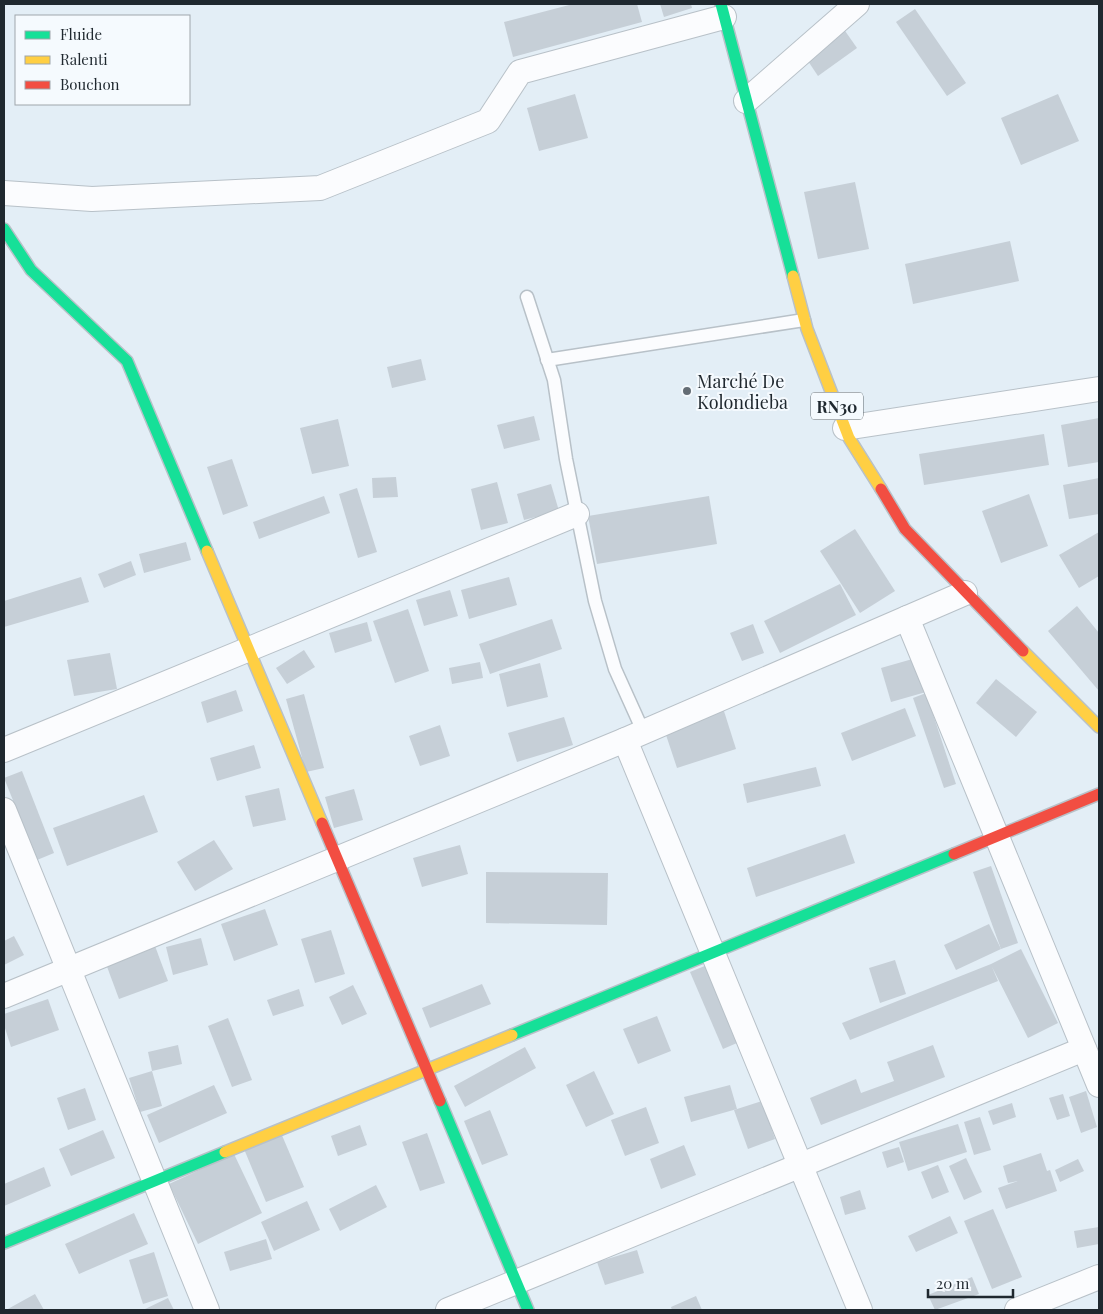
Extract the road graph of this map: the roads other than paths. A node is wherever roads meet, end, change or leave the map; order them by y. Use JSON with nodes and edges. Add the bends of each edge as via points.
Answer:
{"nodes":[{"id":1,"x":857,"y":4,"type":"edge"},
{"id":2,"x":723,"y":10,"type":"edge"},
{"id":3,"x":746,"y":101,"type":"junction"},
{"id":4,"x":4,"y":193,"type":"edge"},
{"id":5,"x":4,"y":229,"type":"edge"},
{"id":6,"x":527,"y":297,"type":"dead end"},
{"id":7,"x":804,"y":320,"type":"junction"},
{"id":8,"x":547,"y":360,"type":"junction"},
{"id":9,"x":1099,"y":390,"type":"edge"},
{"id":10,"x":845,"y":428,"type":"junction"},
{"id":11,"x":577,"y":514,"type":"junction"},
{"id":12,"x":965,"y":593,"type":"junction"},
{"id":13,"x":907,"y":618,"type":"junction"},
{"id":14,"x":249,"y":650,"type":"junction"},
{"id":15,"x":1099,"y":727,"type":"edge"},
{"id":16,"x":634,"y":735,"type":"junction"},
{"id":17,"x":4,"y":750,"type":"edge"},
{"id":18,"x":1099,"y":794,"type":"edge"},
{"id":19,"x":4,"y":810,"type":"edge"},
{"id":20,"x":997,"y":836,"type":"junction"},
{"id":21,"x":338,"y":858,"type":"junction"},
{"id":22,"x":713,"y":952,"type":"junction"},
{"id":23,"x":69,"y":969,"type":"junction"},
{"id":24,"x":4,"y":996,"type":"edge"},
{"id":25,"x":1084,"y":1049,"type":"junction"},
{"id":26,"x":427,"y":1070,"type":"junction"},
{"id":27,"x":1099,"y":1085,"type":"edge"},
{"id":28,"x":800,"y":1166,"type":"junction"},
{"id":29,"x":154,"y":1181,"type":"junction"},
{"id":30,"x":4,"y":1243,"type":"edge"},
{"id":31,"x":1099,"y":1277,"type":"edge"},
{"id":32,"x":516,"y":1282,"type":"junction"},
{"id":33,"x":207,"y":1310,"type":"edge"},
{"id":34,"x":448,"y":1310,"type":"edge"},
{"id":35,"x":528,"y":1310,"type":"edge"},
{"id":36,"x":860,"y":1310,"type":"edge"},
{"id":37,"x":1017,"y":1310,"type":"edge"}],
"edges":[{"from":1,"to":3,"type":"street"},
{"from":2,"to":3,"type":"street","number":"RN30"},
{"from":2,"to":4,"type":"street","via":[[520,72],[488,121],[320,188],[92,199]]},
{"from":3,"to":7,"type":"street","number":"RN30"},
{"from":5,"to":14,"type":"street","via":[[30,270],[127,360]]},
{"from":6,"to":8,"type":"lane"},
{"from":7,"to":8,"type":"lane"},
{"from":7,"to":10,"type":"street","number":"RN30"},
{"from":8,"to":11,"type":"lane","via":[[554,380]]},
{"from":9,"to":10,"type":"street"},
{"from":10,"to":12,"type":"street","number":"RN30","via":[[906,529]]},
{"from":11,"to":14,"type":"street"},
{"from":11,"to":16,"type":"lane","via":[[595,601]]},
{"from":12,"to":13,"type":"street"},
{"from":12,"to":15,"type":"street","number":"RN30"},
{"from":13,"to":16,"type":"street"},
{"from":13,"to":20,"type":"street"},
{"from":14,"to":17,"type":"street"},
{"from":14,"to":21,"type":"street"},
{"from":16,"to":21,"type":"street"},
{"from":16,"to":22,"type":"street"},
{"from":18,"to":20,"type":"street"},
{"from":19,"to":23,"type":"street"},
{"from":20,"to":22,"type":"street"},
{"from":20,"to":25,"type":"street"},
{"from":21,"to":23,"type":"street"},
{"from":21,"to":26,"type":"street"},
{"from":22,"to":26,"type":"street"},
{"from":22,"to":28,"type":"street"},
{"from":23,"to":24,"type":"street"},
{"from":23,"to":29,"type":"street"},
{"from":25,"to":27,"type":"street"},
{"from":25,"to":28,"type":"street"},
{"from":26,"to":29,"type":"street"},
{"from":26,"to":32,"type":"street"},
{"from":28,"to":32,"type":"street"},
{"from":28,"to":36,"type":"street"},
{"from":29,"to":30,"type":"street"},
{"from":29,"to":33,"type":"street"},
{"from":31,"to":37,"type":"street"},
{"from":32,"to":34,"type":"street"},
{"from":32,"to":35,"type":"street"}]}
